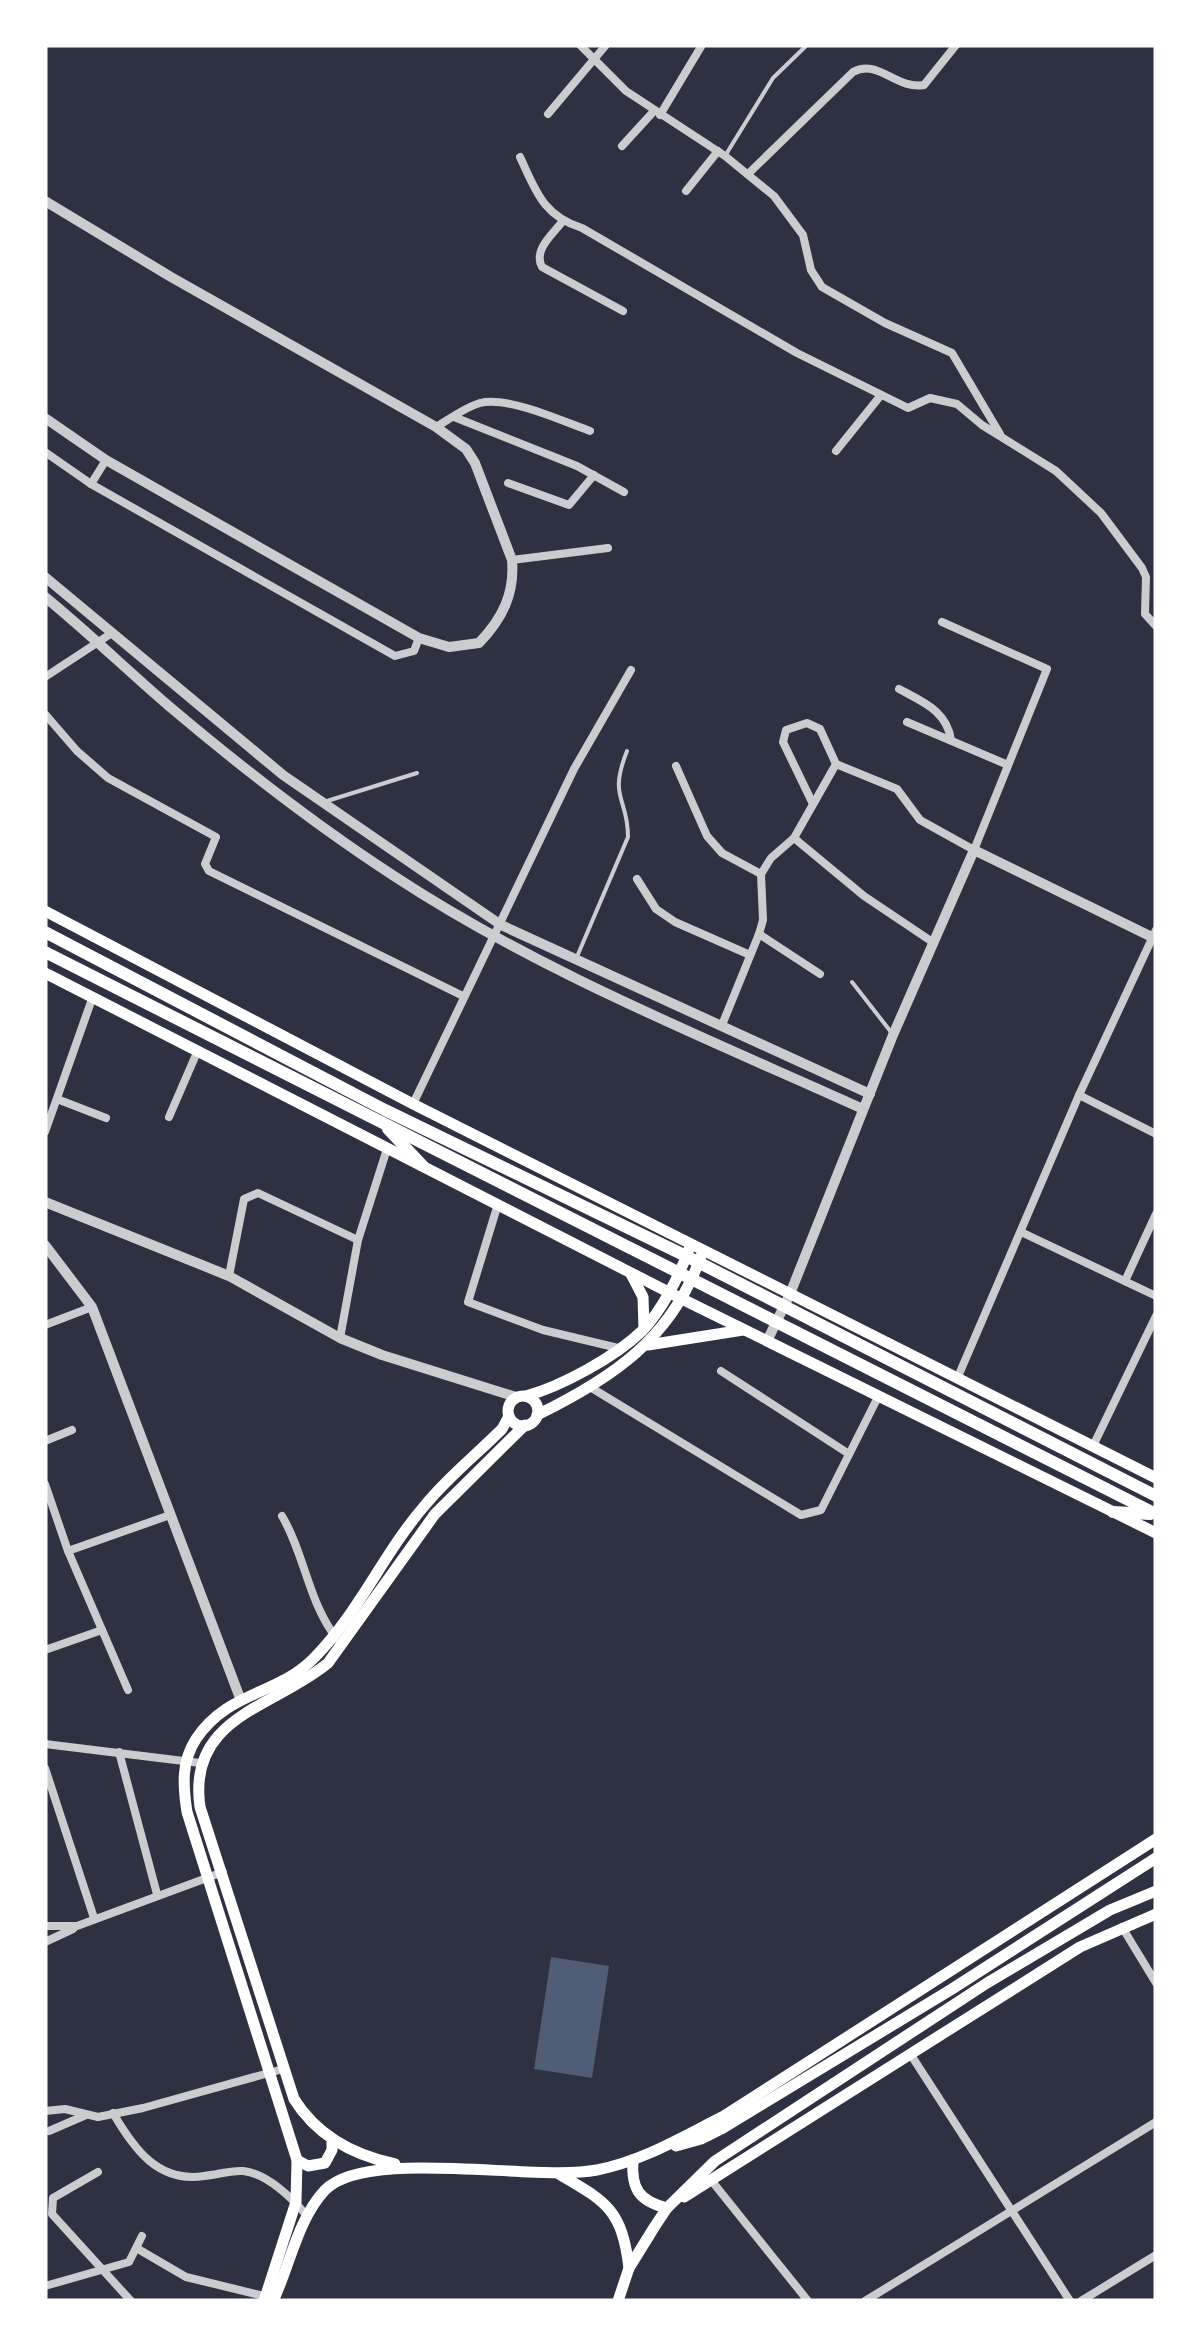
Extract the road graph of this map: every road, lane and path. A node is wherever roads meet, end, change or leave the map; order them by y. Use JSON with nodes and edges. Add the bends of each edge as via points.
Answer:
{"nodes":[{"id":1,"x":580,"y":45,"type":"edge"},
{"id":2,"x":606,"y":45,"type":"edge"},
{"id":3,"x":702,"y":45,"type":"edge"},
{"id":4,"x":807,"y":45,"type":"edge"},
{"id":5,"x":956,"y":45,"type":"edge"},
{"id":6,"x":593,"y":60,"type":"junction"},
{"id":7,"x":657,"y":113,"type":"junction"},
{"id":8,"x":548,"y":114,"type":"dead end"},
{"id":9,"x":622,"y":146,"type":"dead end"},
{"id":10,"x":722,"y":153,"type":"junction"},
{"id":11,"x":520,"y":157,"type":"dead end"},
{"id":12,"x":748,"y":174,"type":"junction"},
{"id":13,"x":686,"y":191,"type":"dead end"},
{"id":14,"x":45,"y":201,"type":"edge"},
{"id":15,"x":562,"y":222,"type":"junction"},
{"id":16,"x":623,"y":311,"type":"dead end"},
{"id":17,"x":880,"y":395,"type":"junction"},
{"id":18,"x":454,"y":417,"type":"junction"},
{"id":19,"x":45,"y":418,"type":"edge"},
{"id":20,"x":436,"y":427,"type":"junction"},
{"id":21,"x":590,"y":430,"type":"dead end"},
{"id":22,"x":1002,"y":437,"type":"junction"},
{"id":23,"x":836,"y":451,"type":"dead end"},
{"id":24,"x":45,"y":452,"type":"edge"},
{"id":25,"x":106,"y":460,"type":"junction"},
{"id":26,"x":594,"y":475,"type":"junction"},
{"id":27,"x":508,"y":483,"type":"dead end"},
{"id":28,"x":90,"y":484,"type":"junction"},
{"id":29,"x":624,"y":492,"type":"dead end"},
{"id":30,"x":608,"y":548,"type":"dead end"},
{"id":31,"x":512,"y":560,"type":"junction"},
{"id":32,"x":45,"y":577,"type":"edge"},
{"id":33,"x":45,"y":597,"type":"edge"},
{"id":34,"x":942,"y":622,"type":"dead end"},
{"id":35,"x":1156,"y":626,"type":"edge"},
{"id":36,"x":112,"y":632,"type":"junction"},
{"id":37,"x":420,"y":638,"type":"junction"},
{"id":38,"x":99,"y":641,"type":"junction"},
{"id":39,"x":631,"y":670,"type":"dead end"},
{"id":40,"x":45,"y":677,"type":"edge"},
{"id":41,"x":898,"y":689,"type":"dead end"},
{"id":42,"x":45,"y":714,"type":"edge"},
{"id":43,"x":907,"y":722,"type":"dead end"},
{"id":44,"x":951,"y":740,"type":"junction"},
{"id":45,"x":627,"y":751,"type":"dead end"},
{"id":46,"x":836,"y":764,"type":"junction"},
{"id":47,"x":1008,"y":765,"type":"junction"},
{"id":48,"x":676,"y":766,"type":"dead end"},
{"id":49,"x":417,"y":772,"type":"dead end"},
{"id":50,"x":322,"y":802,"type":"junction"},
{"id":51,"x":812,"y":802,"type":"junction"},
{"id":52,"x":794,"y":838,"type":"junction"},
{"id":53,"x":974,"y":850,"type":"junction"},
{"id":54,"x":761,"y":874,"type":"junction"},
{"id":55,"x":637,"y":879,"type":"dead end"},
{"id":56,"x":45,"y":911,"type":"edge"},
{"id":57,"x":502,"y":926,"type":"junction"},
{"id":58,"x":45,"y":932,"type":"edge"},
{"id":59,"x":760,"y":934,"type":"junction"},
{"id":60,"x":1155,"y":936,"type":"edge"},
{"id":61,"x":495,"y":938,"type":"junction"},
{"id":62,"x":934,"y":943,"type":"junction"},
{"id":63,"x":45,"y":952,"type":"edge"},
{"id":64,"x":750,"y":955,"type":"junction"},
{"id":65,"x":576,"y":959,"type":"junction"},
{"id":66,"x":45,"y":974,"type":"edge"},
{"id":67,"x":820,"y":974,"type":"dead end"},
{"id":68,"x":852,"y":982,"type":"dead end"},
{"id":69,"x":464,"y":996,"type":"junction"},
{"id":70,"x":92,"y":999,"type":"junction"},
{"id":71,"x":722,"y":1025,"type":"junction"},
{"id":72,"x":894,"y":1035,"type":"junction"},
{"id":73,"x":198,"y":1050,"type":"junction"},
{"id":74,"x":870,"y":1094,"type":"junction"},
{"id":75,"x":1079,"y":1095,"type":"junction"},
{"id":76,"x":57,"y":1099,"type":"junction"},
{"id":77,"x":413,"y":1104,"type":"junction"},
{"id":78,"x":863,"y":1108,"type":"junction"},
{"id":79,"x":169,"y":1117,"type":"dead end"},
{"id":80,"x":106,"y":1118,"type":"dead end"},
{"id":81,"x":383,"y":1123,"type":"junction"},
{"id":82,"x":45,"y":1132,"type":"edge"},
{"id":83,"x":1156,"y":1134,"type":"edge"},
{"id":84,"x":387,"y":1149,"type":"junction"},
{"id":85,"x":423,"y":1166,"type":"junction"},
{"id":86,"x":498,"y":1204,"type":"junction"},
{"id":87,"x":45,"y":1205,"type":"edge"},
{"id":88,"x":1156,"y":1214,"type":"edge"},
{"id":89,"x":1020,"y":1232,"type":"junction"},
{"id":90,"x":358,"y":1240,"type":"junction"},
{"id":91,"x":47,"y":1251,"type":"edge"},
{"id":92,"x":695,"y":1254,"type":"junction"},
{"id":93,"x":629,"y":1270,"type":"junction"},
{"id":94,"x":229,"y":1276,"type":"junction"},
{"id":95,"x":684,"y":1277,"type":"junction"},
{"id":96,"x":1126,"y":1281,"type":"junction"},
{"id":97,"x":670,"y":1291,"type":"junction"},
{"id":98,"x":1156,"y":1296,"type":"edge"},
{"id":99,"x":682,"y":1299,"type":"junction"},
{"id":100,"x":786,"y":1301,"type":"junction"},
{"id":101,"x":92,"y":1307,"type":"junction"},
{"id":102,"x":1156,"y":1316,"type":"edge"},
{"id":103,"x":776,"y":1320,"type":"junction"},
{"id":104,"x":45,"y":1325,"type":"edge"},
{"id":105,"x":644,"y":1328,"type":"junction"},
{"id":106,"x":747,"y":1330,"type":"junction"},
{"id":107,"x":340,"y":1338,"type":"junction"},
{"id":108,"x":768,"y":1339,"type":"junction"},
{"id":109,"x":644,"y":1346,"type":"junction"},
{"id":110,"x":618,"y":1348,"type":"junction"},
{"id":111,"x":888,"y":1351,"type":"junction"},
{"id":112,"x":722,"y":1371,"type":"dead end"},
{"id":113,"x":957,"y":1379,"type":"junction"},
{"id":114,"x":590,"y":1387,"type":"junction"},
{"id":115,"x":879,"y":1395,"type":"junction"},
{"id":116,"x":521,"y":1397,"type":"junction"},
{"id":117,"x":537,"y":1415,"type":"junction"},
{"id":118,"x":510,"y":1416,"type":"junction"},
{"id":119,"x":525,"y":1426,"type":"junction"},
{"id":120,"x":72,"y":1430,"type":"dead end"},
{"id":121,"x":45,"y":1440,"type":"edge"},
{"id":122,"x":1093,"y":1446,"type":"junction"},
{"id":123,"x":849,"y":1454,"type":"junction"},
{"id":124,"x":1156,"y":1478,"type":"edge"},
{"id":125,"x":460,"y":1481,"type":"junction"},
{"id":126,"x":45,"y":1484,"type":"edge"},
{"id":127,"x":1156,"y":1496,"type":"edge"},
{"id":128,"x":1113,"y":1512,"type":"junction"},
{"id":129,"x":1156,"y":1514,"type":"edge"},
{"id":130,"x":170,"y":1515,"type":"junction"},
{"id":131,"x":282,"y":1516,"type":"dead end"},
{"id":132,"x":1156,"y":1533,"type":"edge"},
{"id":133,"x":68,"y":1551,"type":"junction"},
{"id":134,"x":102,"y":1630,"type":"junction"},
{"id":135,"x":339,"y":1641,"type":"junction"},
{"id":136,"x":45,"y":1650,"type":"edge"},
{"id":137,"x":128,"y":1690,"type":"dead end"},
{"id":138,"x":240,"y":1698,"type":"junction"},
{"id":139,"x":45,"y":1744,"type":"edge"},
{"id":140,"x":119,"y":1752,"type":"junction"},
{"id":141,"x":185,"y":1761,"type":"junction"},
{"id":142,"x":200,"y":1763,"type":"junction"},
{"id":143,"x":45,"y":1768,"type":"edge"},
{"id":144,"x":1156,"y":1839,"type":"edge"},
{"id":145,"x":1156,"y":1858,"type":"edge"},
{"id":146,"x":223,"y":1872,"type":"junction"},
{"id":147,"x":206,"y":1877,"type":"junction"},
{"id":148,"x":1084,"y":1886,"type":"junction"},
{"id":149,"x":1156,"y":1891,"type":"edge"},
{"id":150,"x":157,"y":1894,"type":"junction"},
{"id":151,"x":1093,"y":1898,"type":"junction"},
{"id":152,"x":1156,"y":1914,"type":"edge"},
{"id":153,"x":94,"y":1918,"type":"junction"},
{"id":154,"x":45,"y":1926,"type":"edge"},
{"id":155,"x":77,"y":1926,"type":"junction"},
{"id":156,"x":1122,"y":1927,"type":"junction"},
{"id":157,"x":45,"y":1942,"type":"edge"},
{"id":158,"x":986,"y":1983,"type":"junction"},
{"id":159,"x":1156,"y":1984,"type":"edge"},
{"id":160,"x":1000,"y":1999,"type":"junction"},
{"id":161,"x":912,"y":2055,"type":"junction"},
{"id":162,"x":276,"y":2071,"type":"junction"},
{"id":163,"x":45,"y":2111,"type":"edge"},
{"id":164,"x":113,"y":2114,"type":"junction"},
{"id":165,"x":86,"y":2115,"type":"junction"},
{"id":166,"x":1156,"y":2122,"type":"edge"},
{"id":167,"x":318,"y":2130,"type":"junction"},
{"id":168,"x":49,"y":2131,"type":"dead end"},
{"id":169,"x":332,"y":2140,"type":"junction"},
{"id":170,"x":294,"y":2141,"type":"junction"},
{"id":171,"x":662,"y":2148,"type":"junction"},
{"id":172,"x":297,"y":2160,"type":"junction"},
{"id":173,"x":633,"y":2160,"type":"junction"},
{"id":174,"x":404,"y":2166,"type":"junction"},
{"id":175,"x":98,"y":2172,"type":"dead end"},
{"id":176,"x":558,"y":2173,"type":"junction"},
{"id":177,"x":707,"y":2175,"type":"junction"},
{"id":178,"x":296,"y":2202,"type":"junction"},
{"id":179,"x":667,"y":2208,"type":"junction"},
{"id":180,"x":1012,"y":2212,"type":"junction"},
{"id":181,"x":307,"y":2216,"type":"junction"},
{"id":182,"x":142,"y":2236,"type":"dead end"},
{"id":183,"x":138,"y":2249,"type":"junction"},
{"id":184,"x":1156,"y":2256,"type":"edge"},
{"id":185,"x":629,"y":2268,"type":"junction"},
{"id":186,"x":106,"y":2269,"type":"junction"},
{"id":187,"x":45,"y":2286,"type":"edge"},
{"id":188,"x":269,"y":2299,"type":"edge"},
{"id":189,"x":131,"y":2301,"type":"edge"},
{"id":190,"x":618,"y":2301,"type":"edge"},
{"id":191,"x":808,"y":2301,"type":"edge"},
{"id":192,"x":865,"y":2301,"type":"edge"},
{"id":193,"x":1070,"y":2301,"type":"edge"},
{"id":194,"x":1081,"y":2301,"type":"edge"}],
"edges":[{"from":1,"to":6,"type":"street"},
{"from":2,"to":6,"type":"street"},
{"from":3,"to":7,"type":"street"},
{"from":4,"to":10,"type":"lane","via":[[773,78]]},
{"from":5,"to":12,"type":"street","via":[[924,84],[904,85],[860,67]]},
{"from":6,"to":7,"type":"street"},
{"from":6,"to":8,"type":"street"},
{"from":7,"to":9,"type":"street"},
{"from":7,"to":10,"type":"street"},
{"from":10,"to":12,"type":"street"},
{"from":10,"to":13,"type":"street"},
{"from":11,"to":15,"type":"street","via":[[545,206]]},
{"from":12,"to":22,"type":"street","via":[[794,220],[822,287],[952,353]]},
{"from":14,"to":20,"type":"street"},
{"from":15,"to":16,"type":"street","via":[[540,250],[542,267]]},
{"from":15,"to":17,"type":"street"},
{"from":17,"to":22,"type":"street","via":[[908,408],[930,398],[957,404]]},
{"from":17,"to":23,"type":"street"},
{"from":18,"to":20,"type":"street"},
{"from":18,"to":21,"type":"street","via":[[483,402],[509,404]]},
{"from":18,"to":26,"type":"street"},
{"from":19,"to":25,"type":"street"},
{"from":20,"to":31,"type":"street","via":[[475,464]]},
{"from":22,"to":35,"type":"street","via":[[1056,471],[1101,513],[1142,568],[1144,614]]},
{"from":24,"to":28,"type":"street"},
{"from":25,"to":28,"type":"street"},
{"from":25,"to":37,"type":"street"},
{"from":26,"to":27,"type":"street","via":[[568,505]]},
{"from":26,"to":29,"type":"street"},
{"from":28,"to":37,"type":"street","via":[[395,656],[414,652]]},
{"from":30,"to":31,"type":"street"},
{"from":31,"to":37,"type":"street","via":[[505,609],[479,643],[449,647]]},
{"from":32,"to":36,"type":"street"},
{"from":33,"to":38,"type":"street"},
{"from":34,"to":47,"type":"street","via":[[1046,669]]},
{"from":36,"to":38,"type":"street"},
{"from":36,"to":50,"type":"street"},
{"from":38,"to":40,"type":"street"},
{"from":38,"to":61,"type":"street","via":[[290,802]]},
{"from":39,"to":57,"type":"street","via":[[574,768]]},
{"from":41,"to":44,"type":"street","via":[[949,724]]},
{"from":42,"to":69,"type":"street","via":[[108,778],[216,837],[206,868]]},
{"from":43,"to":44,"type":"street"},
{"from":44,"to":47,"type":"street"},
{"from":45,"to":65,"type":"lane","via":[[617,776],[628,837]]},
{"from":46,"to":51,"type":"street"},
{"from":46,"to":51,"type":"street","via":[[814,724],[786,730]]},
{"from":46,"to":53,"type":"street","via":[[897,790],[920,820]]},
{"from":47,"to":53,"type":"street"},
{"from":48,"to":54,"type":"street","via":[[722,854]]},
{"from":49,"to":50,"type":"lane"},
{"from":50,"to":57,"type":"street"},
{"from":51,"to":52,"type":"street"},
{"from":52,"to":54,"type":"street"},
{"from":52,"to":62,"type":"street"},
{"from":53,"to":60,"type":"street"},
{"from":53,"to":62,"type":"street"},
{"from":54,"to":59,"type":"street"},
{"from":55,"to":64,"type":"street","via":[[656,909],[675,922]]},
{"from":56,"to":77,"type":"main road"},
{"from":57,"to":61,"type":"street"},
{"from":57,"to":65,"type":"street"},
{"from":58,"to":92,"type":"highway","via":[[384,1110]]},
{"from":59,"to":64,"type":"street"},
{"from":59,"to":67,"type":"street"},
{"from":60,"to":75,"type":"street"},
{"from":61,"to":69,"type":"street"},
{"from":61,"to":78,"type":"street"},
{"from":62,"to":72,"type":"street"},
{"from":63,"to":81,"type":"highway"},
{"from":64,"to":71,"type":"street"},
{"from":65,"to":71,"type":"street"},
{"from":66,"to":70,"type":"main road"},
{"from":68,"to":72,"type":"lane"},
{"from":69,"to":77,"type":"street"},
{"from":70,"to":73,"type":"main road"},
{"from":70,"to":76,"type":"street"},
{"from":71,"to":74,"type":"street"},
{"from":72,"to":74,"type":"street"},
{"from":73,"to":79,"type":"street"},
{"from":73,"to":84,"type":"main road"},
{"from":74,"to":78,"type":"street"},
{"from":75,"to":83,"type":"street"},
{"from":75,"to":89,"type":"street"},
{"from":76,"to":80,"type":"street"},
{"from":76,"to":82,"type":"street"},
{"from":77,"to":92,"type":"main road"},
{"from":78,"to":100,"type":"street"},
{"from":81,"to":85,"type":"highway"},
{"from":81,"to":95,"type":"highway"},
{"from":84,"to":85,"type":"main road"},
{"from":84,"to":90,"type":"street"},
{"from":85,"to":86,"type":"main road"},
{"from":86,"to":93,"type":"main road"},
{"from":86,"to":110,"type":"street","via":[[468,1302]]},
{"from":87,"to":94,"type":"street"},
{"from":88,"to":96,"type":"street"},
{"from":89,"to":96,"type":"street"},
{"from":89,"to":113,"type":"street"},
{"from":90,"to":94,"type":"street","via":[[250,1194]]},
{"from":90,"to":107,"type":"street"},
{"from":91,"to":101,"type":"street"},
{"from":92,"to":95,"type":"main road"},
{"from":92,"to":100,"type":"highway"},
{"from":93,"to":97,"type":"main road"},
{"from":93,"to":105,"type":"main road","via":[[643,1297]]},
{"from":94,"to":107,"type":"street"},
{"from":95,"to":97,"type":"main road"},
{"from":95,"to":99,"type":"main road"},
{"from":95,"to":103,"type":"highway"},
{"from":96,"to":98,"type":"street"},
{"from":97,"to":99,"type":"main road"},
{"from":97,"to":105,"type":"main road"},
{"from":99,"to":106,"type":"main road"},
{"from":99,"to":109,"type":"main road"},
{"from":100,"to":103,"type":"street"},
{"from":100,"to":111,"type":"highway"},
{"from":101,"to":104,"type":"street"},
{"from":101,"to":130,"type":"street"},
{"from":102,"to":122,"type":"street"},
{"from":103,"to":108,"type":"street"},
{"from":103,"to":129,"type":"highway"},
{"from":105,"to":110,"type":"main road"},
{"from":106,"to":108,"type":"main road"},
{"from":106,"to":109,"type":"main road"},
{"from":107,"to":116,"type":"street"},
{"from":108,"to":115,"type":"main road"},
{"from":109,"to":114,"type":"main road"},
{"from":110,"to":116,"type":"main road","via":[[567,1380]]},
{"from":111,"to":113,"type":"main road"},
{"from":111,"to":127,"type":"highway"},
{"from":112,"to":123,"type":"street"},
{"from":113,"to":122,"type":"main road"},
{"from":114,"to":117,"type":"main road"},
{"from":114,"to":123,"type":"street","via":[[801,1515],[822,1510]]},
{"from":115,"to":123,"type":"street"},
{"from":115,"to":128,"type":"main road"},
{"from":116,"to":117,"type":"main road","via":[[536,1403]]},
{"from":116,"to":118,"type":"main road","via":[[509,1406]]},
{"from":117,"to":119,"type":"main road"},
{"from":118,"to":119,"type":"main road"},
{"from":118,"to":125,"type":"main road"},
{"from":119,"to":125,"type":"main road"},
{"from":120,"to":121,"type":"street"},
{"from":122,"to":124,"type":"main road"},
{"from":125,"to":135,"type":"main road","via":[[430,1508]]},
{"from":126,"to":133,"type":"street"},
{"from":128,"to":129,"type":"highway"},
{"from":128,"to":132,"type":"main road"},
{"from":130,"to":133,"type":"street"},
{"from":130,"to":138,"type":"street"},
{"from":131,"to":135,"type":"street","via":[[305,1580]]},
{"from":133,"to":134,"type":"street"},
{"from":134,"to":136,"type":"street"},
{"from":134,"to":137,"type":"street"},
{"from":135,"to":138,"type":"main road","via":[[297,1672]]},
{"from":135,"to":142,"type":"main road","via":[[312,1677],[245,1712],[213,1740]]},
{"from":138,"to":141,"type":"main road","via":[[207,1725]]},
{"from":139,"to":140,"type":"street"},
{"from":140,"to":141,"type":"street"},
{"from":140,"to":150,"type":"street"},
{"from":141,"to":142,"type":"street"},
{"from":141,"to":147,"type":"main road","via":[[187,1812]]},
{"from":142,"to":146,"type":"main road","via":[[200,1806]]},
{"from":143,"to":153,"type":"street"},
{"from":144,"to":148,"type":"main road"},
{"from":145,"to":151,"type":"main road"},
{"from":146,"to":147,"type":"street"},
{"from":146,"to":162,"type":"main road"},
{"from":147,"to":150,"type":"street"},
{"from":147,"to":162,"type":"main road"},
{"from":148,"to":151,"type":"main road"},
{"from":148,"to":171,"type":"main road","via":[[724,2116]]},
{"from":149,"to":158,"type":"main road","via":[[1110,1910]]},
{"from":150,"to":153,"type":"street"},
{"from":151,"to":171,"type":"main road","via":[[723,2128]]},
{"from":152,"to":156,"type":"main road"},
{"from":153,"to":155,"type":"street"},
{"from":154,"to":155,"type":"street"},
{"from":155,"to":157,"type":"street"},
{"from":156,"to":159,"type":"street"},
{"from":156,"to":160,"type":"main road"},
{"from":158,"to":160,"type":"main road"},
{"from":158,"to":177,"type":"main road"},
{"from":160,"to":161,"type":"main road"},
{"from":161,"to":177,"type":"main road"},
{"from":161,"to":180,"type":"street"},
{"from":162,"to":164,"type":"street"},
{"from":162,"to":167,"type":"main road"},
{"from":162,"to":170,"type":"main road"},
{"from":163,"to":165,"type":"street"},
{"from":164,"to":165,"type":"street"},
{"from":164,"to":178,"type":"street","via":[[138,2152],[168,2174],[251,2172]]},
{"from":165,"to":168,"type":"street"},
{"from":166,"to":180,"type":"street"},
{"from":167,"to":169,"type":"main road"},
{"from":167,"to":170,"type":"main road"},
{"from":169,"to":172,"type":"main road","via":[[326,2163]]},
{"from":169,"to":174,"type":"main road"},
{"from":170,"to":172,"type":"main road"},
{"from":171,"to":173,"type":"main road"},
{"from":172,"to":178,"type":"main road"},
{"from":173,"to":176,"type":"main road"},
{"from":173,"to":179,"type":"main road","via":[[632,2184],[640,2196]]},
{"from":174,"to":176,"type":"main road"},
{"from":174,"to":181,"type":"main road","via":[[326,2188]]},
{"from":175,"to":186,"type":"street","via":[[53,2198],[50,2207]]},
{"from":176,"to":185,"type":"main road","via":[[597,2196],[615,2216]]},
{"from":177,"to":179,"type":"main road"},
{"from":177,"to":191,"type":"street"},
{"from":178,"to":181,"type":"street"},
{"from":178,"to":188,"type":"main road"},
{"from":179,"to":185,"type":"main road"},
{"from":180,"to":192,"type":"street"},
{"from":180,"to":193,"type":"street"},
{"from":181,"to":188,"type":"main road"},
{"from":182,"to":183,"type":"street"},
{"from":183,"to":186,"type":"street","via":[[130,2262]]},
{"from":183,"to":188,"type":"street","via":[[186,2277]]},
{"from":184,"to":194,"type":"street"},
{"from":185,"to":190,"type":"main road"},
{"from":186,"to":187,"type":"street"},
{"from":186,"to":189,"type":"street"}]}
